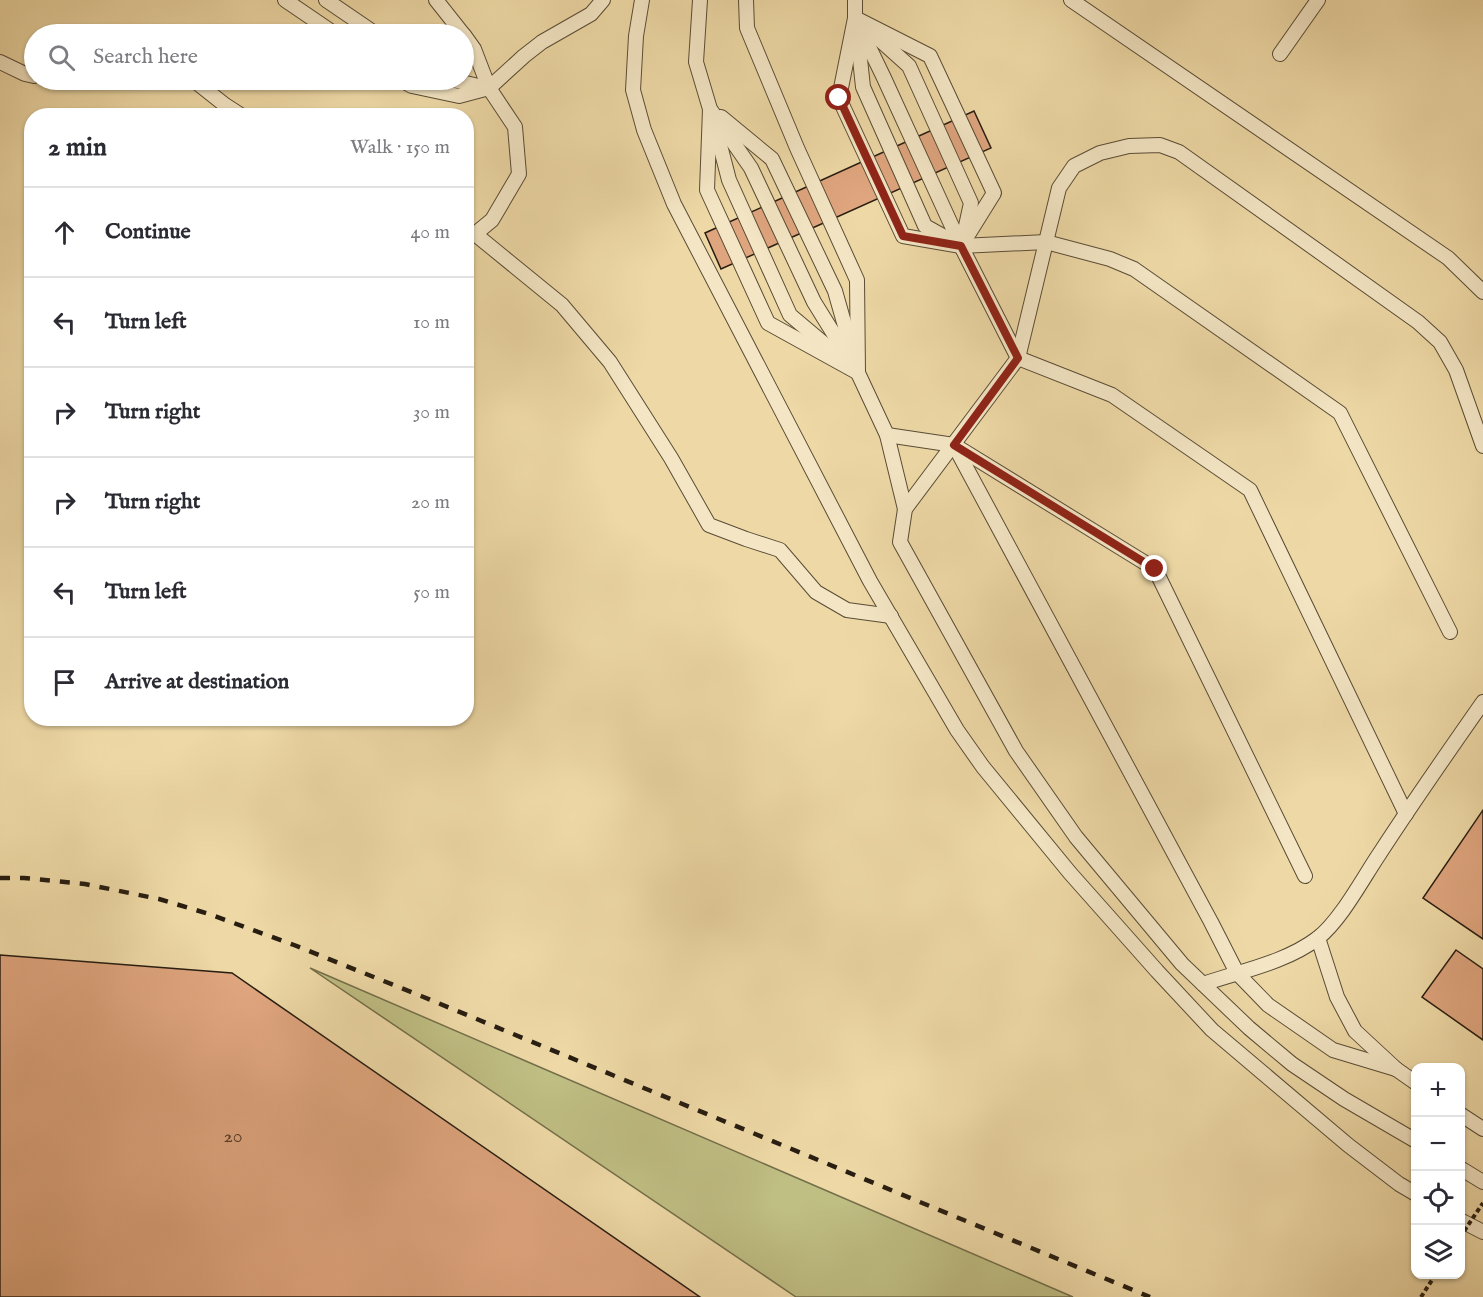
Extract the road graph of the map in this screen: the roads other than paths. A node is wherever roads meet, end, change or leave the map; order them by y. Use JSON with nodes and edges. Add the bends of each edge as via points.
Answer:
{"nodes":[{"id":1,"x":285,"y":0,"type":"edge"},
{"id":2,"x":326,"y":0,"type":"edge"},
{"id":3,"x":436,"y":0,"type":"edge"},
{"id":4,"x":603,"y":0,"type":"edge"},
{"id":5,"x":642,"y":0,"type":"edge"},
{"id":6,"x":700,"y":0,"type":"edge"},
{"id":7,"x":746,"y":0,"type":"edge"},
{"id":8,"x":855,"y":0,"type":"edge"},
{"id":9,"x":1071,"y":0,"type":"edge"},
{"id":10,"x":1318,"y":0,"type":"edge"},
{"id":11,"x":855,"y":18,"type":"junction"},
{"id":12,"x":320,"y":24,"type":"edge"},
{"id":13,"x":361,"y":24,"type":"edge"},
{"id":14,"x":455,"y":24,"type":"edge"},
{"id":15,"x":474,"y":49,"type":"edge"},
{"id":16,"x":1280,"y":54,"type":"dead end"},
{"id":17,"x":0,"y":62,"type":"edge"},
{"id":18,"x":24,"y":74,"type":"edge"},
{"id":19,"x":474,"y":85,"type":"edge"},
{"id":20,"x":489,"y":88,"type":"junction"},
{"id":21,"x":206,"y":90,"type":"edge"},
{"id":22,"x":431,"y":90,"type":"edge"},
{"id":23,"x":230,"y":108,"type":"edge"},
{"id":24,"x":710,"y":109,"type":"junction"},
{"id":25,"x":474,"y":233,"type":"edge"},
{"id":26,"x":474,"y":237,"type":"edge"},
{"id":27,"x":1046,"y":242,"type":"junction"},
{"id":28,"x":961,"y":246,"type":"junction"},
{"id":29,"x":1483,"y":292,"type":"edge"},
{"id":30,"x":1018,"y":358,"type":"junction"},
{"id":31,"x":858,"y":373,"type":"junction"},
{"id":32,"x":887,"y":435,"type":"junction"},
{"id":33,"x":954,"y":445,"type":"junction"},
{"id":34,"x":1483,"y":446,"type":"edge"},
{"id":35,"x":905,"y":509,"type":"junction"},
{"id":36,"x":891,"y":616,"type":"junction"},
{"id":37,"x":1450,"y":632,"type":"dead end"},
{"id":38,"x":1483,"y":702,"type":"edge"},
{"id":39,"x":1406,"y":814,"type":"junction"},
{"id":40,"x":1305,"y":876,"type":"dead end"},
{"id":41,"x":1318,"y":938,"type":"junction"},
{"id":42,"x":1237,"y":973,"type":"junction"},
{"id":43,"x":1203,"y":984,"type":"junction"},
{"id":44,"x":1396,"y":1069,"type":"junction"},
{"id":45,"x":1411,"y":1080,"type":"edge"},
{"id":46,"x":1465,"y":1117,"type":"edge"},
{"id":47,"x":1483,"y":1129,"type":"edge"},
{"id":48,"x":1411,"y":1138,"type":"edge"},
{"id":49,"x":1465,"y":1171,"type":"edge"},
{"id":50,"x":1483,"y":1182,"type":"edge"},
{"id":51,"x":1411,"y":1191,"type":"edge"},
{"id":52,"x":1465,"y":1222,"type":"edge"},
{"id":53,"x":1483,"y":1232,"type":"edge"}],
"edges":[{"from":1,"to":12,"type":"lane"},
{"from":2,"to":13,"type":"lane"},
{"from":3,"to":14,"type":"lane"},
{"from":4,"to":20,"type":"lane","via":[[591,14],[524,56]]},
{"from":5,"to":36,"type":"lane","via":[[633,90],[644,130],[674,204]]},
{"from":6,"to":24,"type":"lane","via":[[696,62]]},
{"from":7,"to":31,"type":"lane","via":[[747,28],[857,280]]},
{"from":8,"to":11,"type":"lane"},
{"from":9,"to":29,"type":"lane","via":[[1448,258]]},
{"from":10,"to":16,"type":"lane"},
{"from":11,"to":28,"type":"lane"},
{"from":11,"to":28,"type":"lane","via":[[863,87],[925,226]]},
{"from":11,"to":28,"type":"lane","via":[[909,66],[971,203]]},
{"from":11,"to":28,"type":"lane","via":[[839,98],[903,236]]},
{"from":11,"to":28,"type":"lane","via":[[930,56],[994,194]]},
{"from":15,"to":20,"type":"lane"},
{"from":17,"to":18,"type":"lane"},
{"from":19,"to":20,"type":"lane"},
{"from":20,"to":22,"type":"lane","via":[[459,96]]},
{"from":20,"to":25,"type":"lane","via":[[515,127],[519,174],[492,220]]},
{"from":21,"to":23,"type":"lane"},
{"from":24,"to":31,"type":"lane","via":[[751,168],[814,302]]},
{"from":24,"to":31,"type":"lane","via":[[729,180],[790,315]]},
{"from":24,"to":31,"type":"lane","via":[[772,159],[835,291]]},
{"from":24,"to":31,"type":"lane","via":[[707,190],[768,323]]},
{"from":26,"to":36,"type":"lane","via":[[562,305],[610,362],[709,525],[780,550],[816,592],[847,610]]},
{"from":27,"to":28,"type":"lane"},
{"from":27,"to":30,"type":"lane"},
{"from":27,"to":34,"type":"lane","via":[[1059,188],[1074,166],[1100,153],[1129,146],[1160,145],[1179,152],[1418,322],[1440,342],[1456,370]]},
{"from":27,"to":37,"type":"lane","via":[[1134,269],[1340,413]]},
{"from":28,"to":30,"type":"lane"},
{"from":30,"to":33,"type":"lane"},
{"from":30,"to":39,"type":"lane","via":[[1112,394],[1250,490]]},
{"from":31,"to":32,"type":"lane"},
{"from":32,"to":33,"type":"lane"},
{"from":32,"to":35,"type":"lane"},
{"from":33,"to":35,"type":"lane"},
{"from":33,"to":40,"type":"lane","via":[[1155,569]]},
{"from":33,"to":42,"type":"lane"},
{"from":35,"to":43,"type":"lane","via":[[900,542],[1016,752],[1076,837]]},
{"from":36,"to":51,"type":"lane","via":[[983,767],[1157,971],[1220,1037]]},
{"from":38,"to":39,"type":"lane"},
{"from":39,"to":41,"type":"lane","via":[[1336,920]]},
{"from":41,"to":42,"type":"lane","via":[[1291,953]]},
{"from":41,"to":44,"type":"lane","via":[[1337,997],[1355,1031]]},
{"from":42,"to":43,"type":"lane"},
{"from":42,"to":44,"type":"lane","via":[[1268,1005],[1333,1050]]},
{"from":43,"to":48,"type":"lane","via":[[1292,1064]]},
{"from":44,"to":45,"type":"lane"},
{"from":46,"to":47,"type":"lane"},
{"from":49,"to":50,"type":"lane"},
{"from":52,"to":53,"type":"lane"}]}
